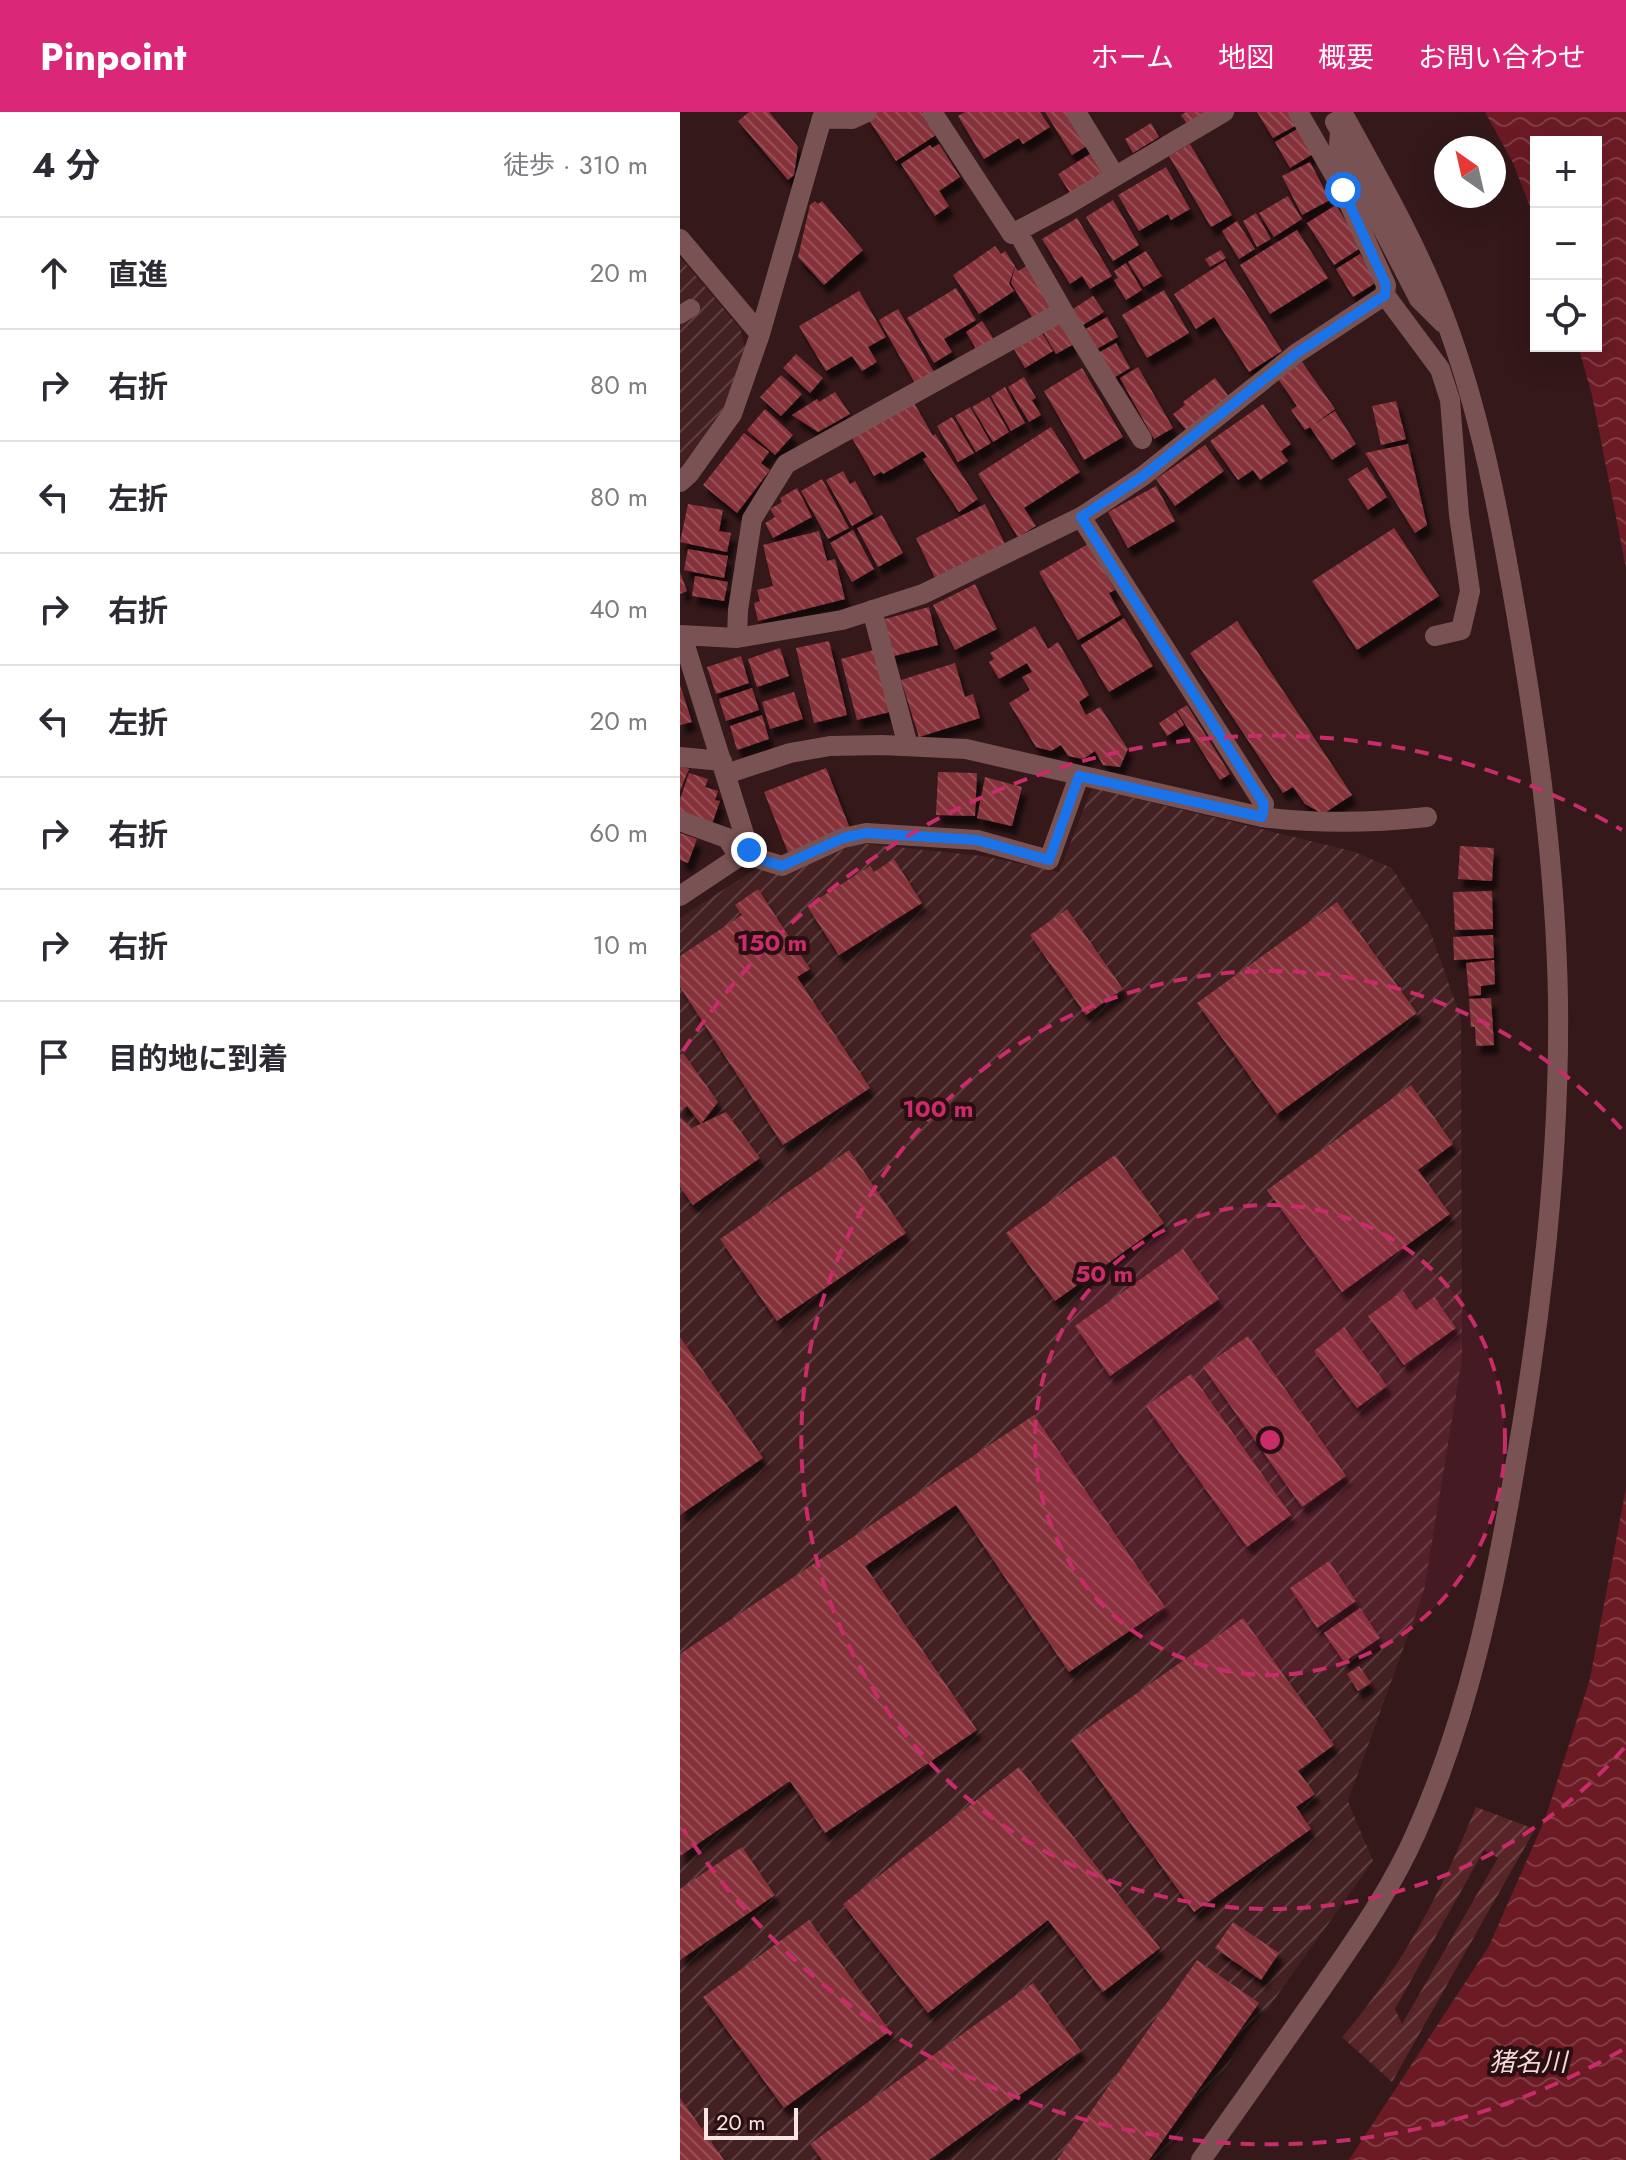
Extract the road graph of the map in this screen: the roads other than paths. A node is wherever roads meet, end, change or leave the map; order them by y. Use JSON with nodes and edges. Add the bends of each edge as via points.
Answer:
{"nodes":[{"id":1,"x":867,"y":112,"type":"edge"},
{"id":2,"x":932,"y":112,"type":"edge"},
{"id":3,"x":1076,"y":112,"type":"edge"},
{"id":4,"x":1224,"y":112,"type":"edge"},
{"id":5,"x":1298,"y":112,"type":"edge"},
{"id":6,"x":1336,"y":116,"type":"edge"},
{"id":7,"x":1115,"y":176,"type":"junction"},
{"id":8,"x":1017,"y":231,"type":"junction"},
{"id":9,"x":680,"y":239,"type":"edge"},
{"id":10,"x":1385,"y":295,"type":"junction"},
{"id":11,"x":1063,"y":311,"type":"junction"},
{"id":12,"x":760,"y":334,"type":"junction"},
{"id":13,"x":1455,"y":384,"type":"junction"},
{"id":14,"x":1142,"y":439,"type":"dead end"},
{"id":15,"x":680,"y":482,"type":"edge"},
{"id":16,"x":1081,"y":517,"type":"junction"},
{"id":17,"x":872,"y":610,"type":"junction"},
{"id":18,"x":681,"y":636,"type":"edge"},
{"id":19,"x":1435,"y":636,"type":"dead end"},
{"id":20,"x":737,"y":638,"type":"junction"},
{"id":21,"x":908,"y":746,"type":"junction"},
{"id":22,"x":680,"y":757,"type":"edge"},
{"id":23,"x":724,"y":767,"type":"junction"},
{"id":24,"x":1079,"y":776,"type":"junction"},
{"id":25,"x":1262,"y":817,"type":"junction"},
{"id":26,"x":1427,"y":817,"type":"dead end"},
{"id":27,"x":680,"y":821,"type":"edge"},
{"id":28,"x":741,"y":856,"type":"junction"},
{"id":29,"x":680,"y":896,"type":"edge"},
{"id":30,"x":1201,"y":2160,"type":"edge"}],
"edges":[{"from":1,"to":12,"type":"street","via":[[852,119],[822,118]]},
{"from":2,"to":8,"type":"street","via":[[1012,234]]},
{"from":3,"to":7,"type":"street"},
{"from":4,"to":7,"type":"street"},
{"from":5,"to":10,"type":"street","via":[[1343,190],[1386,285]]},
{"from":6,"to":13,"type":"street","via":[[1339,144],[1419,299],[1448,328]]},
{"from":7,"to":8,"type":"street"},
{"from":8,"to":11,"type":"street"},
{"from":9,"to":12,"type":"street"},
{"from":10,"to":13,"type":"street"},
{"from":10,"to":16,"type":"street","via":[[1297,353],[1143,476]]},
{"from":11,"to":14,"type":"street"},
{"from":11,"to":20,"type":"street","via":[[786,464],[752,519]]},
{"from":12,"to":15,"type":"street","via":[[732,414]]},
{"from":13,"to":19,"type":"street","via":[[1450,400],[1470,591],[1461,630]]},
{"from":13,"to":30,"type":"street","via":[[1504,541],[1542,779],[1554,917],[1558,1012],[1553,1166],[1529,1390],[1501,1552],[1463,1710],[1415,1838],[1375,1912]]},
{"from":16,"to":17,"type":"street","via":[[923,594]]},
{"from":16,"to":25,"type":"street","via":[[1264,804]]},
{"from":17,"to":20,"type":"street"},
{"from":17,"to":21,"type":"street"},
{"from":18,"to":20,"type":"street"},
{"from":18,"to":23,"type":"street"},
{"from":21,"to":23,"type":"street","via":[[830,746]]},
{"from":21,"to":24,"type":"street","via":[[966,749]]},
{"from":22,"to":23,"type":"street"},
{"from":23,"to":28,"type":"street","via":[[749,850]]},
{"from":24,"to":25,"type":"street"},
{"from":24,"to":28,"type":"street","via":[[1049,860],[977,840],[866,833],[782,866]]},
{"from":25,"to":26,"type":"street","via":[[1383,822]]},
{"from":27,"to":28,"type":"street","via":[[727,838]]},
{"from":28,"to":29,"type":"street"}]}
